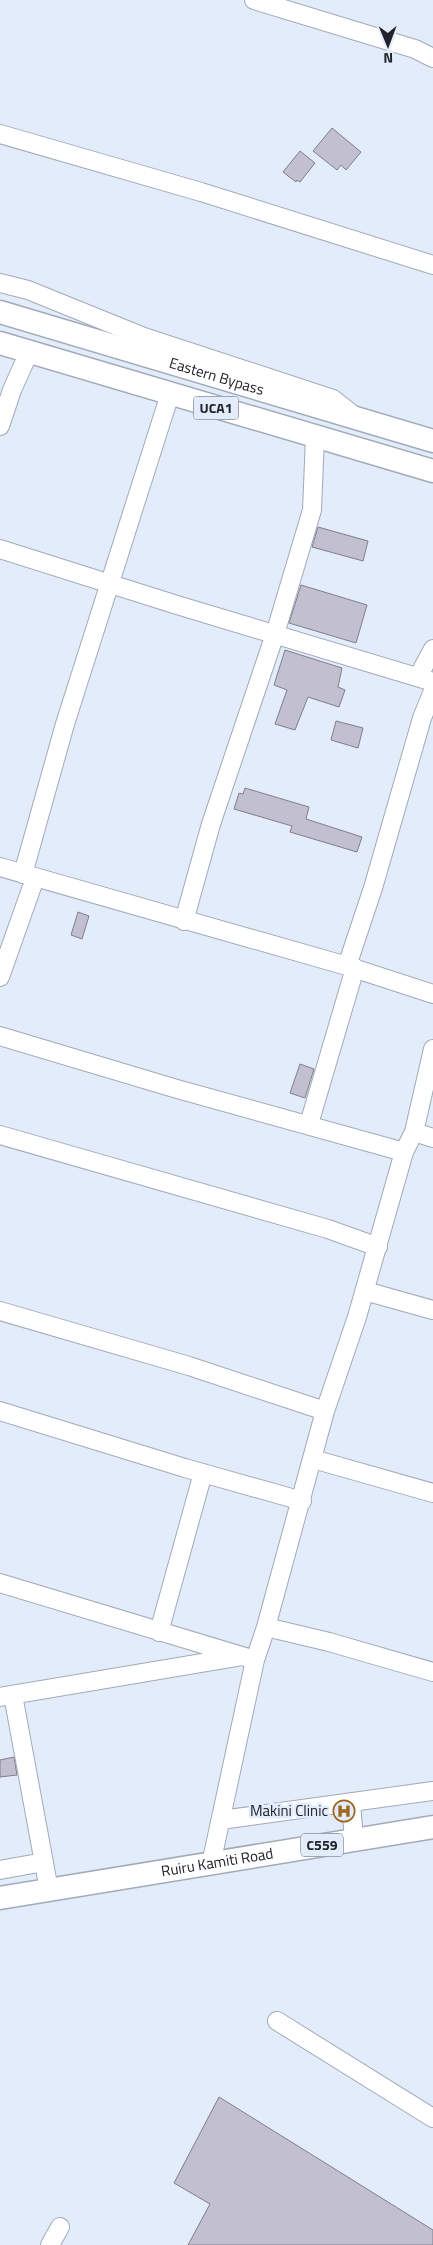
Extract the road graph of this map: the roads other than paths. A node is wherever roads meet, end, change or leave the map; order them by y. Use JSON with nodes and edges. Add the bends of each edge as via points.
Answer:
{"nodes":[{"id":1,"x":254,"y":0,"type":"edge"},
{"id":2,"x":433,"y":58,"type":"edge"},
{"id":3,"x":0,"y":134,"type":"edge"},
{"id":4,"x":433,"y":265,"type":"edge"},
{"id":5,"x":0,"y":283,"type":"edge"},
{"id":6,"x":0,"y":312,"type":"edge"},
{"id":7,"x":0,"y":343,"type":"edge"},
{"id":8,"x":29,"y":352,"type":"junction"},
{"id":9,"x":170,"y":394,"type":"junction"},
{"id":10,"x":356,"y":418,"type":"junction"},
{"id":11,"x":0,"y":426,"type":"edge"},
{"id":12,"x":315,"y":437,"type":"junction"},
{"id":13,"x":433,"y":441,"type":"edge"},
{"id":14,"x":433,"y":471,"type":"edge"},
{"id":15,"x":0,"y":548,"type":"edge"},
{"id":16,"x":110,"y":584,"type":"junction"},
{"id":17,"x":275,"y":634,"type":"junction"},
{"id":18,"x":433,"y":649,"type":"edge"},
{"id":19,"x":426,"y":680,"type":"edge"},
{"id":20,"x":433,"y":691,"type":"edge"},
{"id":21,"x":0,"y":867,"type":"edge"},
{"id":22,"x":29,"y":876,"type":"junction"},
{"id":23,"x":184,"y":921,"type":"junction"},
{"id":24,"x":351,"y":967,"type":"junction"},
{"id":25,"x":0,"y":977,"type":"edge"},
{"id":26,"x":433,"y":994,"type":"edge"},
{"id":27,"x":0,"y":1036,"type":"edge"},
{"id":28,"x":433,"y":1049,"type":"edge"},
{"id":29,"x":309,"y":1124,"type":"junction"},
{"id":30,"x":414,"y":1132,"type":"junction"},
{"id":31,"x":0,"y":1135,"type":"edge"},
{"id":32,"x":433,"y":1138,"type":"edge"},
{"id":33,"x":404,"y":1152,"type":"junction"},
{"id":34,"x":378,"y":1247,"type":"junction"},
{"id":35,"x":365,"y":1291,"type":"junction"},
{"id":36,"x":433,"y":1310,"type":"edge"},
{"id":37,"x":0,"y":1311,"type":"edge"},
{"id":38,"x":0,"y":1411,"type":"edge"},
{"id":39,"x":325,"y":1411,"type":"junction"},
{"id":40,"x":313,"y":1459,"type":"junction"},
{"id":41,"x":203,"y":1473,"type":"junction"},
{"id":42,"x":433,"y":1493,"type":"edge"},
{"id":43,"x":302,"y":1501,"type":"junction"},
{"id":44,"x":0,"y":1583,"type":"edge"},
{"id":45,"x":266,"y":1627,"type":"junction"},
{"id":46,"x":159,"y":1632,"type":"junction"},
{"id":47,"x":249,"y":1658,"type":"junction"},
{"id":48,"x":433,"y":1672,"type":"edge"},
{"id":49,"x":6,"y":1696,"type":"edge"},
{"id":50,"x":433,"y":1791,"type":"edge"},
{"id":51,"x":351,"y":1802,"type":"junction"},
{"id":52,"x":221,"y":1820,"type":"junction"},
{"id":53,"x":433,"y":1827,"type":"edge"},
{"id":54,"x":354,"y":1840,"type":"junction"},
{"id":55,"x":44,"y":1862,"type":"junction"},
{"id":56,"x":211,"y":1864,"type":"junction"},
{"id":57,"x":0,"y":1870,"type":"edge"},
{"id":58,"x":49,"y":1890,"type":"junction"},
{"id":59,"x":0,"y":1898,"type":"edge"},
{"id":60,"x":277,"y":2021,"type":"dead end"},
{"id":61,"x":433,"y":2118,"type":"edge"},
{"id":62,"x":60,"y":2227,"type":"dead end"},
{"id":63,"x":50,"y":2245,"type":"edge"}],
"edges":[{"from":1,"to":2,"type":"street","via":[[415,49]]},
{"from":3,"to":4,"type":"street","via":[[201,192]]},
{"from":5,"to":10,"type":"street","via":[[28,290],[144,337],[334,399]]},
{"from":6,"to":10,"type":"main road","name":"Eastern Bypass"},
{"from":7,"to":8,"type":"main road","name":"Eastern Bypass","number":"UCA1"},
{"from":8,"to":9,"type":"main road","name":"Eastern Bypass","number":"UCA1"},
{"from":8,"to":11,"type":"street"},
{"from":9,"to":12,"type":"main road","name":"Eastern Bypass","number":"UCA1"},
{"from":9,"to":16,"type":"street"},
{"from":10,"to":13,"type":"main road","name":"Eastern Bypass"},
{"from":12,"to":14,"type":"main road","name":"Eastern Bypass","number":"UCA1"},
{"from":12,"to":17,"type":"street","via":[[312,510]]},
{"from":15,"to":16,"type":"street"},
{"from":16,"to":17,"type":"street"},
{"from":16,"to":22,"type":"street","via":[[65,724]]},
{"from":17,"to":19,"type":"street"},
{"from":17,"to":23,"type":"street","via":[[211,824]]},
{"from":18,"to":19,"type":"street"},
{"from":20,"to":24,"type":"street","via":[[422,718]]},
{"from":21,"to":22,"type":"street"},
{"from":22,"to":23,"type":"street"},
{"from":22,"to":25,"type":"street"},
{"from":23,"to":24,"type":"street"},
{"from":24,"to":26,"type":"street"},
{"from":24,"to":29,"type":"street"},
{"from":27,"to":29,"type":"street"},
{"from":28,"to":30,"type":"street"},
{"from":29,"to":33,"type":"street"},
{"from":30,"to":32,"type":"street"},
{"from":30,"to":33,"type":"street"},
{"from":31,"to":34,"type":"street","via":[[319,1226]]},
{"from":33,"to":34,"type":"street"},
{"from":34,"to":35,"type":"street"},
{"from":35,"to":36,"type":"street"},
{"from":35,"to":39,"type":"street"},
{"from":37,"to":39,"type":"street","via":[[179,1363]]},
{"from":38,"to":41,"type":"street"},
{"from":39,"to":40,"type":"street"},
{"from":40,"to":42,"type":"street"},
{"from":40,"to":43,"type":"street"},
{"from":41,"to":43,"type":"street"},
{"from":41,"to":46,"type":"street"},
{"from":43,"to":45,"type":"street"},
{"from":44,"to":46,"type":"street"},
{"from":45,"to":47,"type":"street"},
{"from":45,"to":48,"type":"street"},
{"from":46,"to":47,"type":"street"},
{"from":47,"to":49,"type":"street"},
{"from":47,"to":52,"type":"street"},
{"from":49,"to":55,"type":"street"},
{"from":50,"to":51,"type":"street"},
{"from":51,"to":52,"type":"street"},
{"from":51,"to":54,"type":"street"},
{"from":52,"to":56,"type":"street"},
{"from":53,"to":54,"type":"main road","name":"Ruiru Kamiti Road","number":"C559"},
{"from":54,"to":56,"type":"main road","name":"Ruiru Kamiti Road","number":"C559"},
{"from":55,"to":57,"type":"street"},
{"from":55,"to":58,"type":"street"},
{"from":56,"to":58,"type":"main road","name":"Ruiru Kamiti Road","number":"C559"},
{"from":58,"to":59,"type":"main road","name":"Ruiru Kamiti Road","number":"C559"},
{"from":60,"to":61,"type":"street"},
{"from":62,"to":63,"type":"street"}]}
